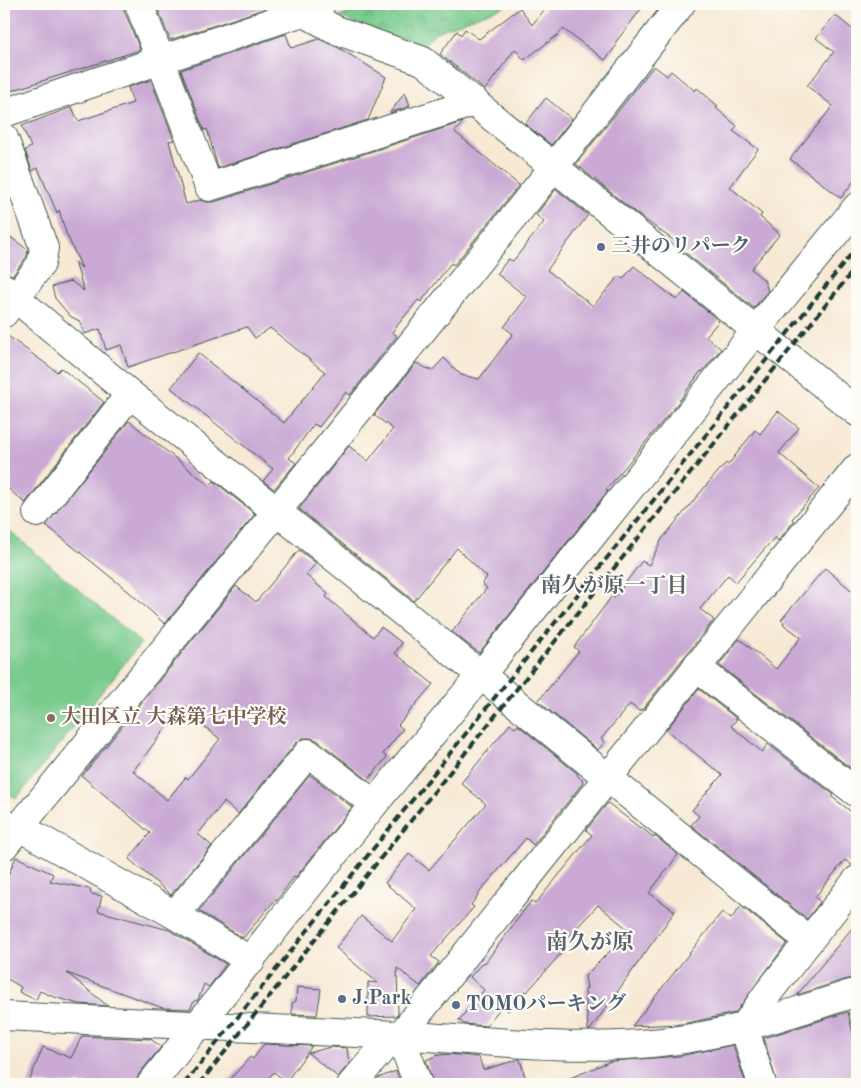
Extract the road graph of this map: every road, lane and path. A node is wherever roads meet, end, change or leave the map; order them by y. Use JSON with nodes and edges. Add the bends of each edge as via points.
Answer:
{"nodes":[{"id":1,"x":139,"y":4,"type":"edge"},
{"id":2,"x":681,"y":4,"type":"edge"},
{"id":3,"x":310,"y":6,"type":"edge"},
{"id":4,"x":159,"y":60,"type":"junction"},
{"id":5,"x":475,"y":102,"type":"junction"},
{"id":6,"x":4,"y":113,"type":"edge"},
{"id":7,"x":4,"y":138,"type":"edge"},
{"id":8,"x":553,"y":168,"type":"junction"},
{"id":9,"x":857,"y":207,"type":"edge"},
{"id":10,"x":8,"y":300,"type":"edge"},
{"id":11,"x":756,"y":330,"type":"junction"},
{"id":12,"x":130,"y":394,"type":"junction"},
{"id":13,"x":857,"y":412,"type":"edge"},
{"id":14,"x":857,"y":468,"type":"edge"},
{"id":15,"x":277,"y":511,"type":"junction"},
{"id":16,"x":37,"y":513,"type":"dead end"},
{"id":17,"x":696,"y":667,"type":"junction"},
{"id":18,"x":481,"y":675,"type":"junction"},
{"id":19,"x":608,"y":777,"type":"junction"},
{"id":20,"x":857,"y":793,"type":"edge"},
{"id":21,"x":374,"y":804,"type":"junction"},
{"id":22,"x":8,"y":833,"type":"edge"},
{"id":23,"x":857,"y":880,"type":"edge"},
{"id":24,"x":175,"y":915,"type":"junction"},
{"id":25,"x":808,"y":940,"type":"junction"},
{"id":26,"x":250,"y":961,"type":"junction"},
{"id":27,"x":857,"y":992,"type":"edge"},
{"id":28,"x":4,"y":1016,"type":"edge"},
{"id":29,"x":197,"y":1027,"type":"junction"},
{"id":30,"x":744,"y":1027,"type":"junction"},
{"id":31,"x":400,"y":1036,"type":"junction"},
{"id":32,"x":151,"y":1084,"type":"edge"},
{"id":33,"x":352,"y":1084,"type":"edge"},
{"id":34,"x":418,"y":1084,"type":"edge"},
{"id":35,"x":762,"y":1084,"type":"edge"}],
"edges":[{"from":1,"to":4,"type":"street"},
{"from":2,"to":8,"type":"street"},
{"from":3,"to":4,"type":"street"},
{"from":3,"to":5,"type":"street","via":[[336,30],[423,61]]},
{"from":4,"to":5,"type":"street","via":[[209,187]]},
{"from":4,"to":6,"type":"street"},
{"from":5,"to":8,"type":"street"},
{"from":7,"to":10,"type":"street","via":[[44,248],[41,264]]},
{"from":8,"to":11,"type":"street"},
{"from":8,"to":15,"type":"street"},
{"from":9,"to":11,"type":"street"},
{"from":10,"to":12,"type":"street"},
{"from":11,"to":13,"type":"street"},
{"from":11,"to":18,"type":"street"},
{"from":12,"to":15,"type":"street"},
{"from":12,"to":16,"type":"street"},
{"from":14,"to":17,"type":"street"},
{"from":15,"to":18,"type":"street"},
{"from":15,"to":22,"type":"street"},
{"from":17,"to":19,"type":"street"},
{"from":17,"to":20,"type":"street"},
{"from":18,"to":19,"type":"street"},
{"from":18,"to":21,"type":"street"},
{"from":19,"to":25,"type":"street"},
{"from":19,"to":31,"type":"street"},
{"from":21,"to":24,"type":"street","via":[[308,752]]},
{"from":21,"to":26,"type":"street"},
{"from":22,"to":24,"type":"street","via":[[30,834]]},
{"from":23,"to":25,"type":"street"},
{"from":24,"to":26,"type":"street"},
{"from":25,"to":30,"type":"street"},
{"from":26,"to":29,"type":"street"},
{"from":27,"to":30,"type":"street"},
{"from":28,"to":29,"type":"street"},
{"from":29,"to":31,"type":"street"},
{"from":29,"to":32,"type":"street"},
{"from":30,"to":31,"type":"street","via":[[652,1043],[558,1046]]},
{"from":30,"to":35,"type":"street"},
{"from":31,"to":33,"type":"street","via":[[383,1048]]},
{"from":31,"to":34,"type":"street"}]}
